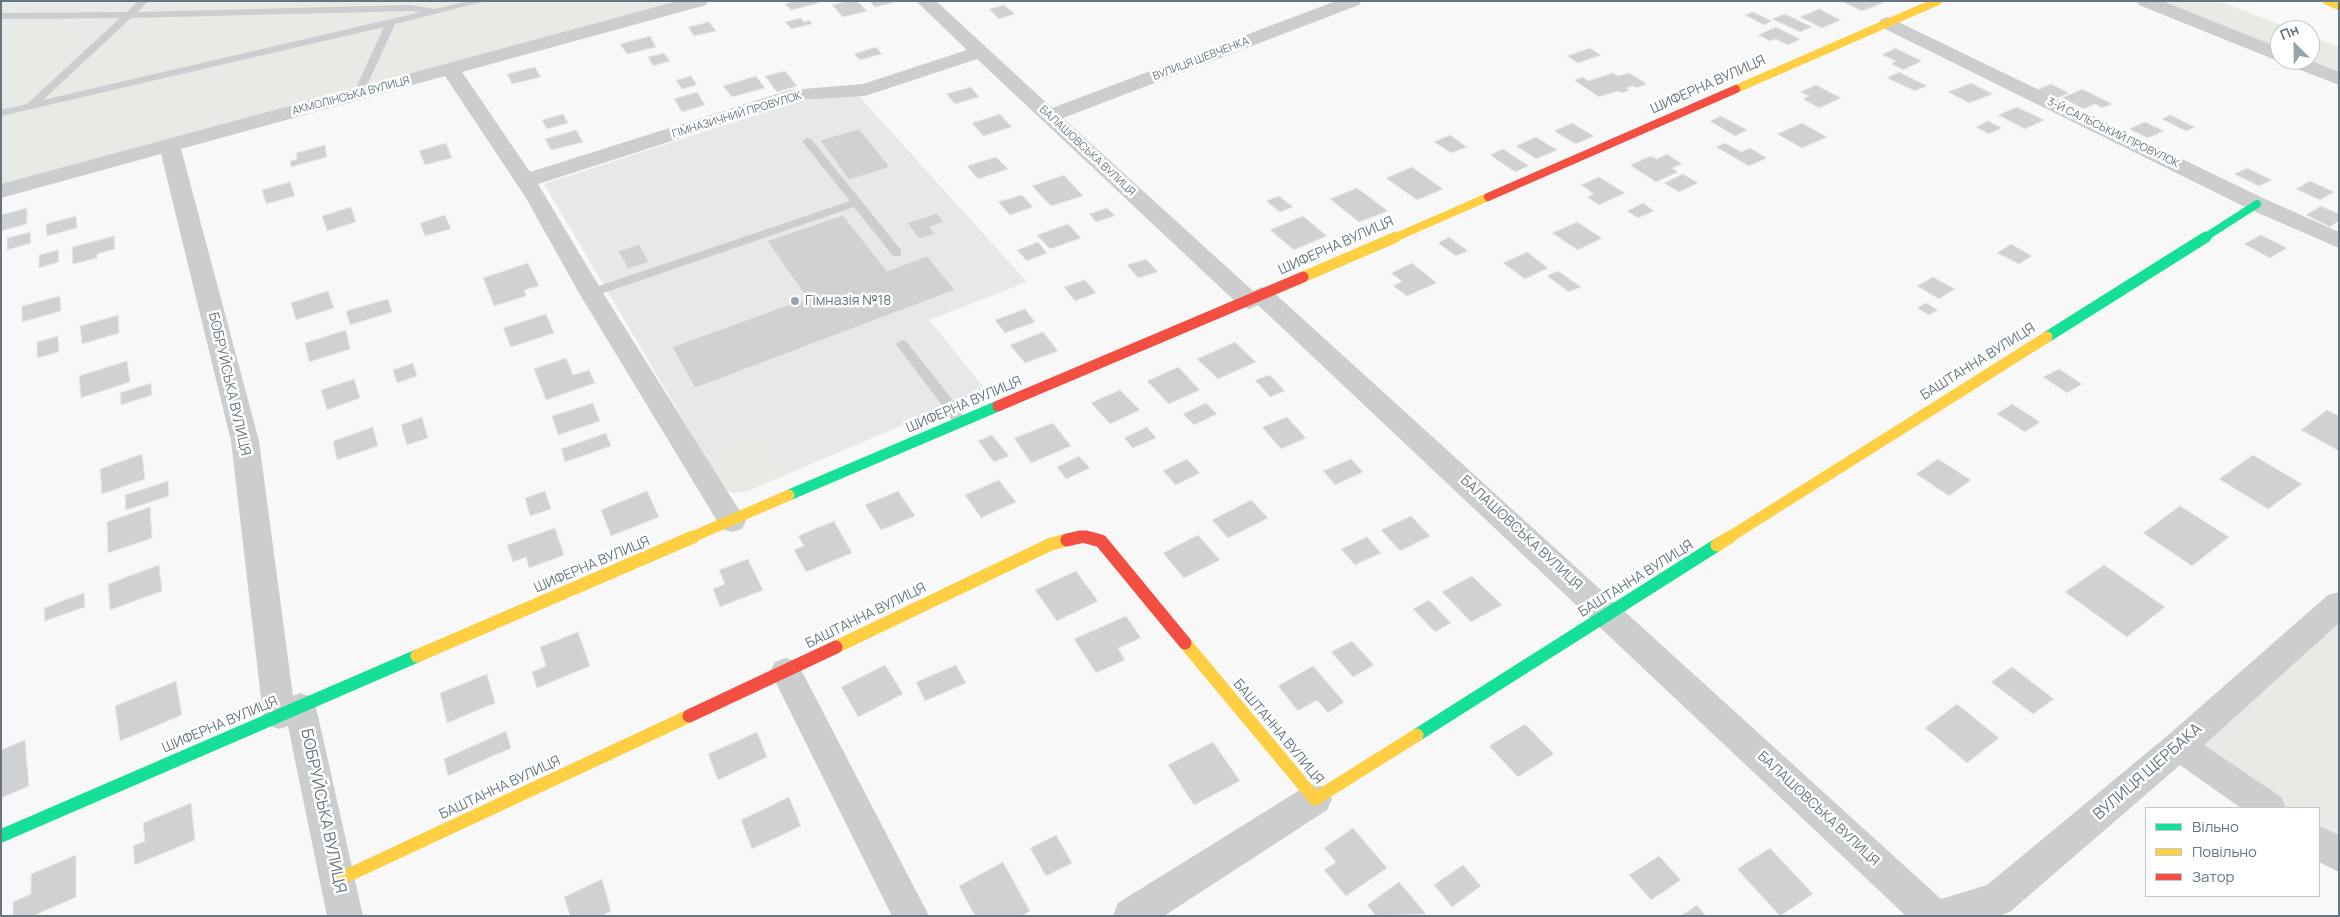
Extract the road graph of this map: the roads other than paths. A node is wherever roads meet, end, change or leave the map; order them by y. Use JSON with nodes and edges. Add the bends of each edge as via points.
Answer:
{"nodes":[{"id":1,"x":144,"y":1,"type":"edge"},
{"id":2,"x":482,"y":1,"type":"edge"},
{"id":3,"x":700,"y":1,"type":"edge"},
{"id":4,"x":925,"y":1,"type":"edge"},
{"id":5,"x":1353,"y":1,"type":"edge"},
{"id":6,"x":1938,"y":1,"type":"edge"},
{"id":7,"x":2145,"y":1,"type":"edge"},
{"id":8,"x":2327,"y":1,"type":"edge"},
{"id":9,"x":2339,"y":6,"type":"edge"},
{"id":10,"x":436,"y":13,"type":"junction"},
{"id":11,"x":1,"y":16,"type":"edge"},
{"id":12,"x":127,"y":16,"type":"junction"},
{"id":13,"x":1888,"y":23,"type":"junction"},
{"id":14,"x":390,"y":24,"type":"junction"},
{"id":15,"x":2270,"y":51,"type":"edge"},
{"id":16,"x":980,"y":52,"type":"junction"},
{"id":17,"x":450,"y":70,"type":"junction"},
{"id":18,"x":2318,"y":70,"type":"edge"},
{"id":19,"x":2339,"y":78,"type":"edge"},
{"id":20,"x":358,"y":94,"type":"junction"},
{"id":21,"x":31,"y":106,"type":"junction"},
{"id":22,"x":1,"y":113,"type":"edge"},
{"id":23,"x":1049,"y":116,"type":"junction"},
{"id":24,"x":807,"y":141,"type":"dead end"},
{"id":25,"x":170,"y":147,"type":"junction"},
{"id":26,"x":524,"y":181,"type":"junction"},
{"id":27,"x":1,"y":191,"type":"edge"},
{"id":28,"x":855,"y":202,"type":"junction"},
{"id":29,"x":2257,"y":204,"type":"junction"},
{"id":30,"x":2339,"y":241,"type":"edge"},
{"id":31,"x":897,"y":253,"type":"dead end"},
{"id":32,"x":591,"y":293,"type":"junction"},
{"id":33,"x":1255,"y":298,"type":"junction"},
{"id":34,"x":902,"y":344,"type":"dead end"},
{"id":35,"x":959,"y":422,"type":"junction"},
{"id":36,"x":732,"y":521,"type":"junction"},
{"id":37,"x":2339,"y":604,"type":"edge"},
{"id":38,"x":1609,"y":614,"type":"junction"},
{"id":39,"x":786,"y":671,"type":"junction"},
{"id":40,"x":290,"y":711,"type":"junction"},
{"id":41,"x":2179,"y":746,"type":"junction"},
{"id":42,"x":1315,"y":799,"type":"junction"},
{"id":43,"x":2268,"y":807,"type":"edge"},
{"id":44,"x":1,"y":836,"type":"edge"},
{"id":45,"x":2320,"y":843,"type":"edge"},
{"id":46,"x":2339,"y":856,"type":"edge"},
{"id":47,"x":338,"y":880,"type":"junction"},
{"id":48,"x":346,"y":916,"type":"edge"},
{"id":49,"x":911,"y":916,"type":"edge"},
{"id":50,"x":1131,"y":916,"type":"edge"},
{"id":51,"x":1933,"y":916,"type":"edge"},
{"id":52,"x":1943,"y":916,"type":"edge"}],
"edges":[{"from":1,"to":12,"type":"lane"},
{"from":2,"to":10,"type":"lane"},
{"from":3,"to":17,"type":"street","name":"АКМОЛІНСЬКА ВУЛИЦЯ"},
{"from":4,"to":16,"type":"street","name":"БАЛАШОВСЬКА ВУЛИЦЯ"},
{"from":5,"to":23,"type":"street","name":"ВУЛИЦЯ ШЕВЧЕНКА"},
{"from":6,"to":13,"type":"street","name":"ШИФЕРНА ВУЛИЦЯ"},
{"from":7,"to":15,"type":"street"},
{"from":8,"to":9,"type":"street"},
{"from":10,"to":12,"type":"lane","via":[[410,8]]},
{"from":10,"to":14,"type":"lane"},
{"from":11,"to":12,"type":"lane"},
{"from":12,"to":21,"type":"lane"},
{"from":13,"to":29,"type":"street","name":"3-Й САЛЬСЬКИЙ ПРОВУЛОК"},
{"from":13,"to":33,"type":"street","name":"ШИФЕРНА ВУЛИЦЯ"},
{"from":14,"to":20,"type":"lane"},
{"from":14,"to":21,"type":"lane"},
{"from":16,"to":23,"type":"street","name":"БАЛАШОВСЬКА ВУЛИЦЯ"},
{"from":16,"to":26,"type":"street","name":"ГІМНАЗИЧНИЙ ПРОВУЛОК","via":[[865,90],[797,94]]},
{"from":17,"to":20,"type":"street","name":"АКМОЛІНСЬКА ВУЛИЦЯ"},
{"from":17,"to":26,"type":"street"},
{"from":18,"to":19,"type":"street"},
{"from":20,"to":25,"type":"street","name":"АКМОЛІНСЬКА ВУЛИЦЯ"},
{"from":21,"to":22,"type":"lane"},
{"from":23,"to":33,"type":"street","name":"БАЛАШОВСЬКА ВУЛИЦЯ"},
{"from":24,"to":28,"type":"lane"},
{"from":25,"to":27,"type":"street","name":"АКМОЛІНСЬКА ВУЛИЦЯ"},
{"from":25,"to":40,"type":"street","name":"БОБРУЙСЬКА ВУЛИЦЯ","via":[[246,440]]},
{"from":26,"to":32,"type":"street"},
{"from":28,"to":31,"type":"lane"},
{"from":28,"to":32,"type":"lane"},
{"from":29,"to":30,"type":"street","name":"3-Й САЛЬСЬКИЙ ПРОВУЛОК"},
{"from":29,"to":38,"type":"street","name":"БАШТАННА ВУЛИЦЯ"},
{"from":32,"to":36,"type":"street"},
{"from":33,"to":35,"type":"street","name":"ШИФЕРНА ВУЛИЦЯ"},
{"from":33,"to":38,"type":"street","name":"БАЛАШОВСЬКА ВУЛИЦЯ"},
{"from":34,"to":35,"type":"lane"},
{"from":35,"to":36,"type":"street","name":"ШИФЕРНА ВУЛИЦЯ"},
{"from":36,"to":40,"type":"street","name":"ШИФЕРНА ВУЛИЦЯ"},
{"from":37,"to":41,"type":"street","name":"ВУЛИЦЯ ЩЕРБАКА"},
{"from":38,"to":42,"type":"street","name":"БАШТАННА ВУЛИЦЯ"},
{"from":38,"to":51,"type":"street","name":"БАЛАШОВСЬКА ВУЛИЦЯ"},
{"from":39,"to":42,"type":"street","name":"БАШТАННА ВУЛИЦЯ","via":[[1051,544],[1083,536],[1094,538],[1109,550]]},
{"from":39,"to":47,"type":"street","name":"БАШТАННА ВУЛИЦЯ"},
{"from":39,"to":49,"type":"street"},
{"from":40,"to":44,"type":"street","name":"ШИФЕРНА ВУЛИЦЯ"},
{"from":40,"to":47,"type":"street","name":"БОБРУЙСЬКА ВУЛИЦЯ"},
{"from":41,"to":43,"type":"street"},
{"from":41,"to":52,"type":"street","name":"ВУЛИЦЯ ЩЕРБАКА","via":[[1998,899]]},
{"from":42,"to":50,"type":"street"},
{"from":45,"to":46,"type":"street"},
{"from":47,"to":48,"type":"street","name":"БОБРУЙСЬКА ВУЛИЦЯ"}]}
